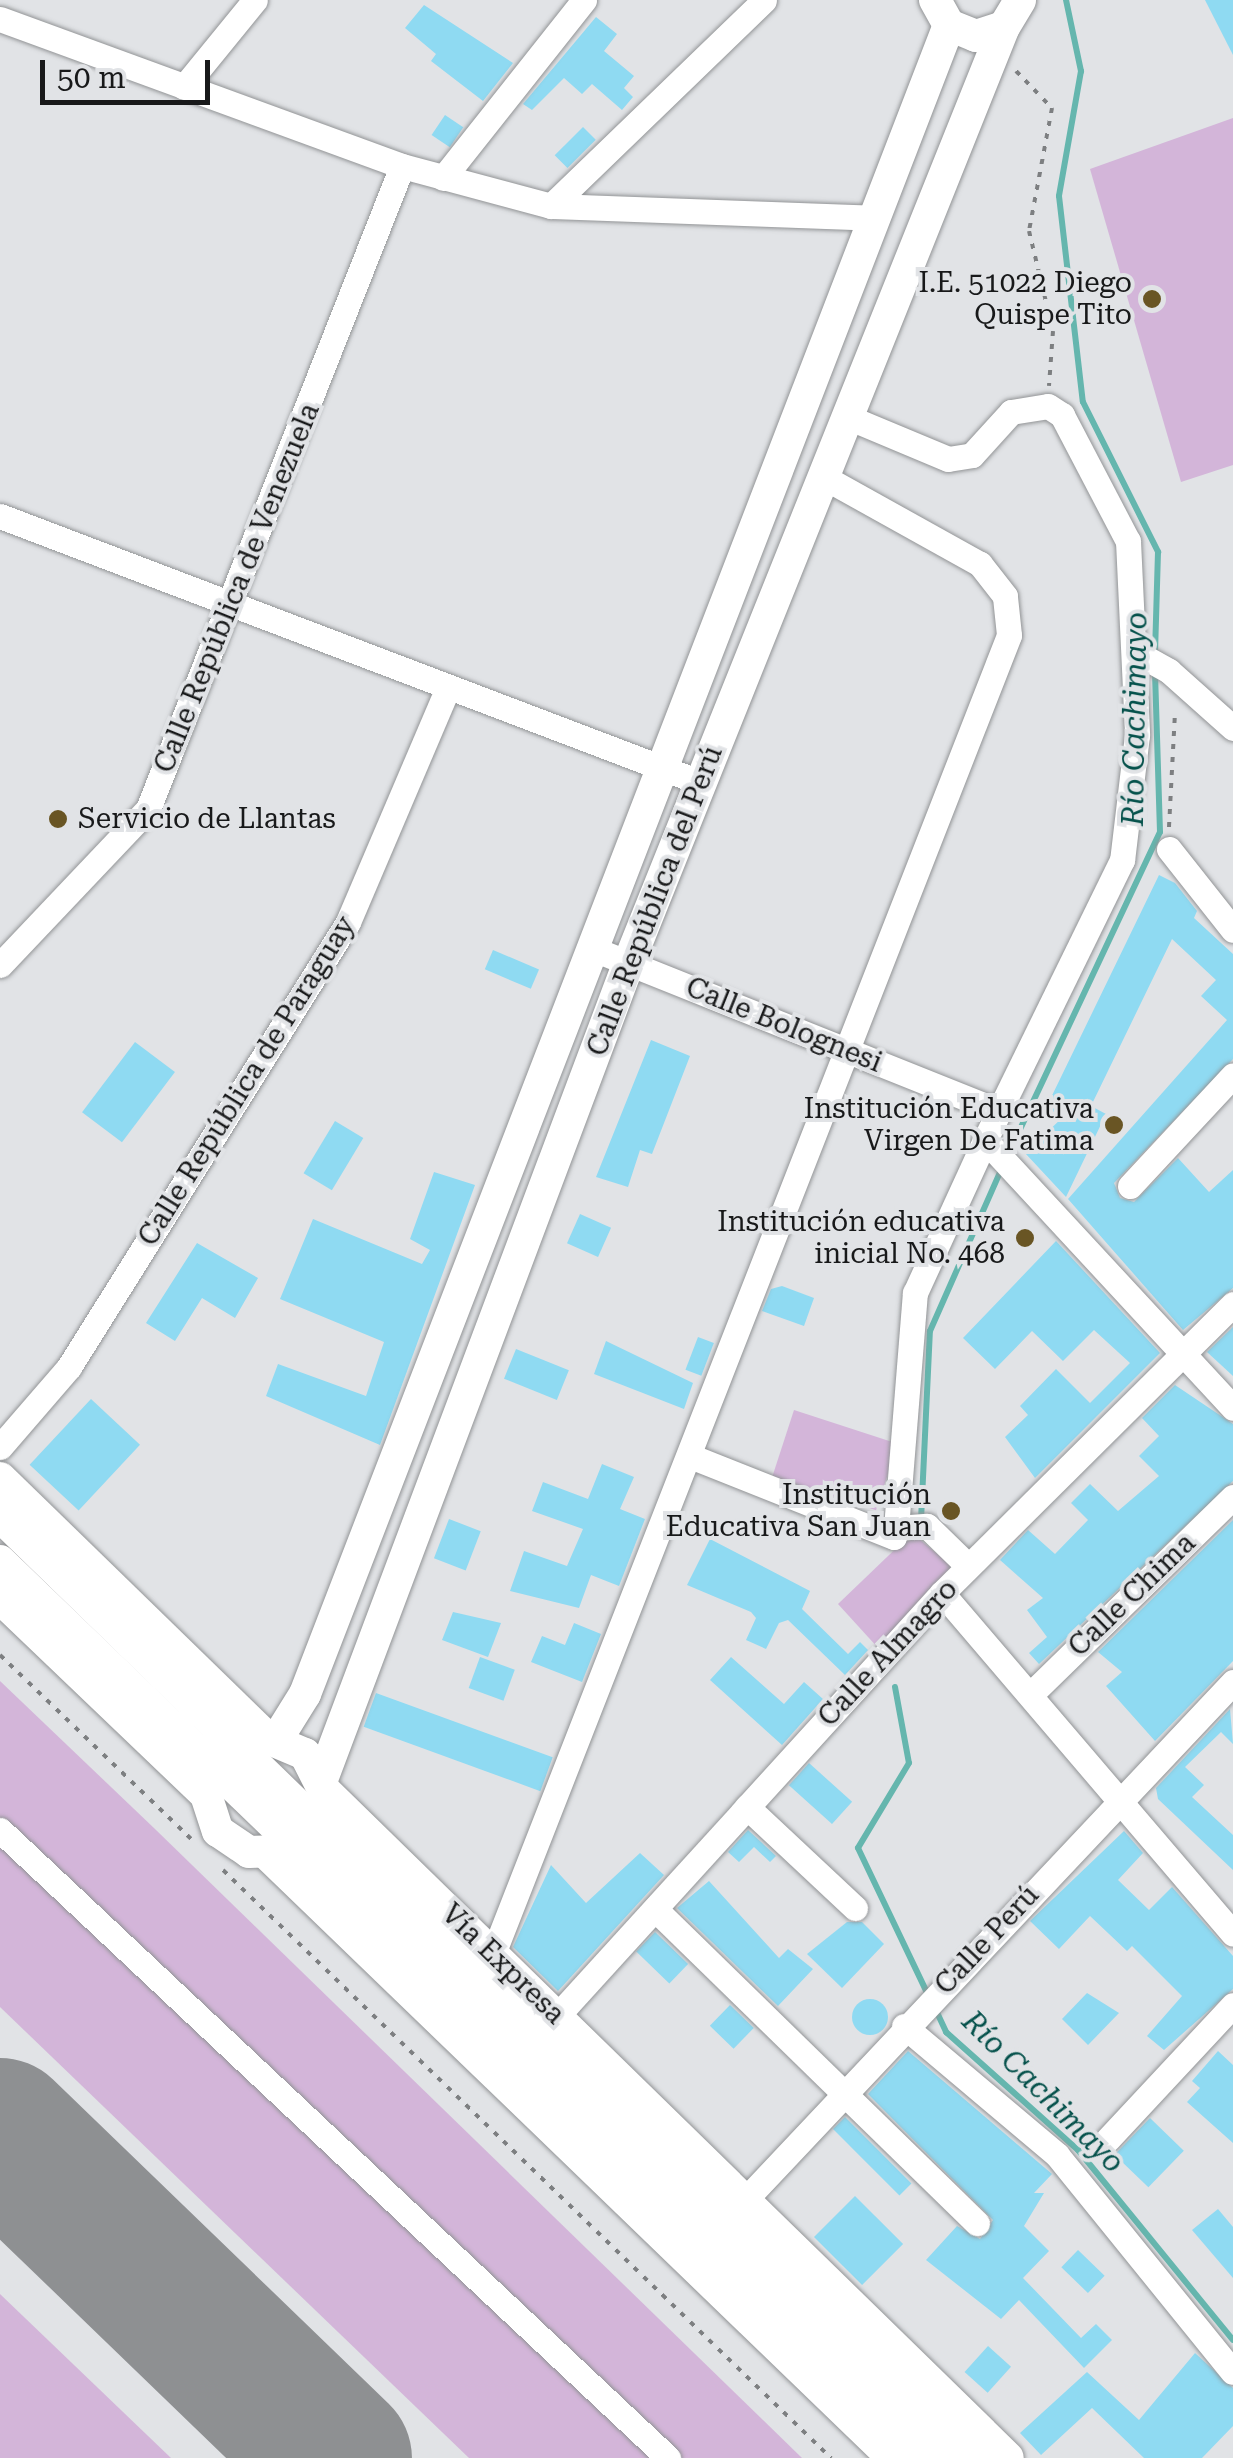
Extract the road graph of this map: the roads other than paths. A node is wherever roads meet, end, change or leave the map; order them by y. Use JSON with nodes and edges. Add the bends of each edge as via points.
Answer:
{"nodes":[{"id":1,"x":255,"y":0,"type":"edge"},
{"id":2,"x":584,"y":0,"type":"edge"},
{"id":3,"x":764,"y":0,"type":"edge"},
{"id":4,"x":937,"y":7,"type":"edge"},
{"id":5,"x":0,"y":19,"type":"edge"},
{"id":6,"x":1006,"y":27,"type":"edge"},
{"id":7,"x":184,"y":87,"type":"junction"},
{"id":8,"x":402,"y":166,"type":"junction"},
{"id":9,"x":443,"y":178,"type":"junction"},
{"id":10,"x":551,"y":206,"type":"junction"},
{"id":11,"x":874,"y":218,"type":"junction"},
{"id":12,"x":850,"y":418,"type":"junction"},
{"id":13,"x":827,"y":479,"type":"junction"},
{"id":14,"x":0,"y":516,"type":"edge"},
{"id":15,"x":233,"y":606,"type":"junction"},
{"id":16,"x":1150,"y":660,"type":"junction"},
{"id":17,"x":448,"y":687,"type":"junction"},
{"id":18,"x":1233,"y":728,"type":"edge"},
{"id":19,"x":664,"y":768,"type":"junction"},
{"id":20,"x":699,"y":782,"type":"junction"},
{"id":21,"x":1169,"y":849,"type":"road end"},
{"id":22,"x":1231,"y":925,"type":"edge"},
{"id":23,"x":591,"y":948,"type":"junction"},
{"id":24,"x":629,"y":962,"type":"junction"},
{"id":25,"x":0,"y":964,"type":"edge"},
{"id":26,"x":848,"y":1052,"type":"junction"},
{"id":27,"x":1233,"y":1075,"type":"edge"},
{"id":28,"x":998,"y":1111,"type":"junction"},
{"id":29,"x":990,"y":1144,"type":"junction"},
{"id":30,"x":1130,"y":1186,"type":"dead end"},
{"id":31,"x":1233,"y":1304,"type":"edge"},
{"id":32,"x":1187,"y":1352,"type":"junction"},
{"id":33,"x":1233,"y":1408,"type":"edge"},
{"id":34,"x":0,"y":1448,"type":"edge"},
{"id":35,"x":690,"y":1456,"type":"junction"},
{"id":36,"x":0,"y":1478,"type":"edge"},
{"id":37,"x":1233,"y":1497,"type":"edge"},
{"id":38,"x":0,"y":1516,"type":"edge"},
{"id":39,"x":913,"y":1525,"type":"junction"},
{"id":40,"x":0,"y":1561,"type":"edge"},
{"id":41,"x":968,"y":1566,"type":"junction"},
{"id":42,"x":942,"y":1593,"type":"junction"},
{"id":43,"x":0,"y":1598,"type":"edge"},
{"id":44,"x":1233,"y":1682,"type":"edge"},
{"id":45,"x":1031,"y":1694,"type":"junction"},
{"id":46,"x":241,"y":1757,"type":"junction"},
{"id":47,"x":1113,"y":1801,"type":"junction"},
{"id":48,"x":747,"y":1807,"type":"junction"},
{"id":49,"x":305,"y":1819,"type":"junction"},
{"id":50,"x":0,"y":1830,"type":"edge"},
{"id":51,"x":855,"y":1908,"type":"dead end"},
{"id":52,"x":655,"y":1909,"type":"junction"},
{"id":53,"x":1233,"y":1934,"type":"edge"},
{"id":54,"x":494,"y":1954,"type":"junction"},
{"id":55,"x":1233,"y":2005,"type":"edge"},
{"id":56,"x":558,"y":2016,"type":"junction"},
{"id":57,"x":912,"y":2018,"type":"junction"},
{"id":58,"x":845,"y":2093,"type":"junction"},
{"id":59,"x":1108,"y":2139,"type":"dead end"},
{"id":60,"x":744,"y":2202,"type":"junction"},
{"id":61,"x":978,"y":2224,"type":"dead end"},
{"id":62,"x":1233,"y":2372,"type":"edge"},
{"id":63,"x":877,"y":2386,"type":"junction"},
{"id":64,"x":968,"y":2419,"type":"junction"},
{"id":65,"x":668,"y":2458,"type":"edge"},
{"id":66,"x":897,"y":2458,"type":"edge"},
{"id":67,"x":931,"y":2458,"type":"edge"},
{"id":68,"x":970,"y":2458,"type":"edge"},
{"id":69,"x":1008,"y":2458,"type":"edge"}],
"edges":[{"from":1,"to":7,"type":"street"},
{"from":2,"to":9,"type":"street"},
{"from":3,"to":10,"type":"street"},
{"from":4,"to":6,"type":"main road","via":[[976,36]]},
{"from":4,"to":11,"type":"main road","name":"Calle República del Perú"},
{"from":5,"to":7,"type":"street"},
{"from":6,"to":12,"type":"main road","name":"Calle República del Perú"},
{"from":7,"to":8,"type":"street"},
{"from":8,"to":9,"type":"street"},
{"from":8,"to":15,"type":"street","name":"Calle República de Venezuela"},
{"from":9,"to":10,"type":"street"},
{"from":10,"to":11,"type":"street"},
{"from":11,"to":19,"type":"main road","name":"Calle República del Perú"},
{"from":12,"to":13,"type":"main road","name":"Calle República del Perú"},
{"from":12,"to":16,"type":"street","via":[[948,459],[972,456],[1012,412],[1048,406],[1062,415],[1128,541]]},
{"from":13,"to":20,"type":"main road","name":"Calle República del Perú"},
{"from":13,"to":26,"type":"street","via":[[980,564],[1012,617]]},
{"from":14,"to":15,"type":"street"},
{"from":15,"to":17,"type":"street"},
{"from":15,"to":25,"type":"street","name":"Calle República de Venezuela","via":[[148,808]]},
{"from":16,"to":18,"type":"street"},
{"from":16,"to":28,"type":"street","via":[[1122,860]]},
{"from":17,"to":19,"type":"street"},
{"from":17,"to":34,"type":"street","name":"Calle República de Paraguay","via":[[348,922],[69,1367]]},
{"from":19,"to":20,"type":"street"},
{"from":19,"to":23,"type":"main road","name":"Calle República del Perú"},
{"from":20,"to":24,"type":"main road","name":"Calle República del Perú"},
{"from":21,"to":22,"type":"street"},
{"from":23,"to":24,"type":"street","name":"Calle Bolognesi"},
{"from":23,"to":46,"type":"main road","name":"Calle República del Perú","via":[[304,1694]]},
{"from":24,"to":26,"type":"street","name":"Calle Bolognesi"},
{"from":24,"to":49,"type":"main road","name":"Calle República del Perú"},
{"from":26,"to":28,"type":"street","name":"Calle Bolognesi"},
{"from":26,"to":35,"type":"street"},
{"from":27,"to":30,"type":"street"},
{"from":28,"to":29,"type":"street"},
{"from":29,"to":32,"type":"street"},
{"from":29,"to":39,"type":"street","via":[[915,1293]]},
{"from":31,"to":32,"type":"street","name":"Calle Almagro"},
{"from":32,"to":33,"type":"street"},
{"from":32,"to":41,"type":"street","name":"Calle Almagro"},
{"from":35,"to":39,"type":"street","via":[[894,1537]]},
{"from":35,"to":54,"type":"street"},
{"from":36,"to":46,"type":"main road","name":"Vía Expresa"},
{"from":37,"to":45,"type":"street","name":"Calle Chima"},
{"from":38,"to":46,"type":"main road","name":"Vía Expresa"},
{"from":39,"to":41,"type":"street"},
{"from":40,"to":46,"type":"main road","name":"Vía Expresa"},
{"from":41,"to":42,"type":"street","name":"Calle Almagro"},
{"from":42,"to":45,"type":"street"},
{"from":42,"to":48,"type":"street","name":"Calle Almagro"},
{"from":43,"to":46,"type":"main road","name":"Vía Expresa"},
{"from":44,"to":47,"type":"street","name":"Calle Perú"},
{"from":45,"to":47,"type":"street"},
{"from":46,"to":49,"type":"main road","name":"Vía Expresa","via":[[305,1754]]},
{"from":46,"to":49,"type":"main road","name":"Vía Expresa","via":[[218,1831],[232,1844]]},
{"from":47,"to":53,"type":"street"},
{"from":47,"to":57,"type":"street","name":"Calle Perú"},
{"from":48,"to":51,"type":"street"},
{"from":48,"to":52,"type":"street","name":"Calle Almagro"},
{"from":49,"to":54,"type":"main road","name":"Vía Expresa"},
{"from":49,"to":63,"type":"main road","name":"Vía Expresa"},
{"from":49,"to":66,"type":"main road","name":"Vía Expresa"},
{"from":50,"to":65,"type":"street"},
{"from":52,"to":56,"type":"street","name":"Calle Almagro"},
{"from":52,"to":58,"type":"street"},
{"from":54,"to":56,"type":"main road","name":"Vía Expresa"},
{"from":55,"to":59,"type":"street"},
{"from":56,"to":60,"type":"main road","name":"Vía Expresa"},
{"from":57,"to":58,"type":"street","name":"Calle Perú"},
{"from":57,"to":62,"type":"street","via":[[1057,2155]]},
{"from":58,"to":60,"type":"street","name":"Calle Perú"},
{"from":58,"to":61,"type":"street"},
{"from":60,"to":64,"type":"main road","name":"Vía Expresa"},
{"from":63,"to":64,"type":"main road"},
{"from":63,"to":66,"type":"main road"},
{"from":63,"to":67,"type":"main road","name":"Vía Expresa"},
{"from":63,"to":68,"type":"main road","name":"Vía Expresa"},
{"from":64,"to":69,"type":"main road","name":"Vía Expresa"}]}
